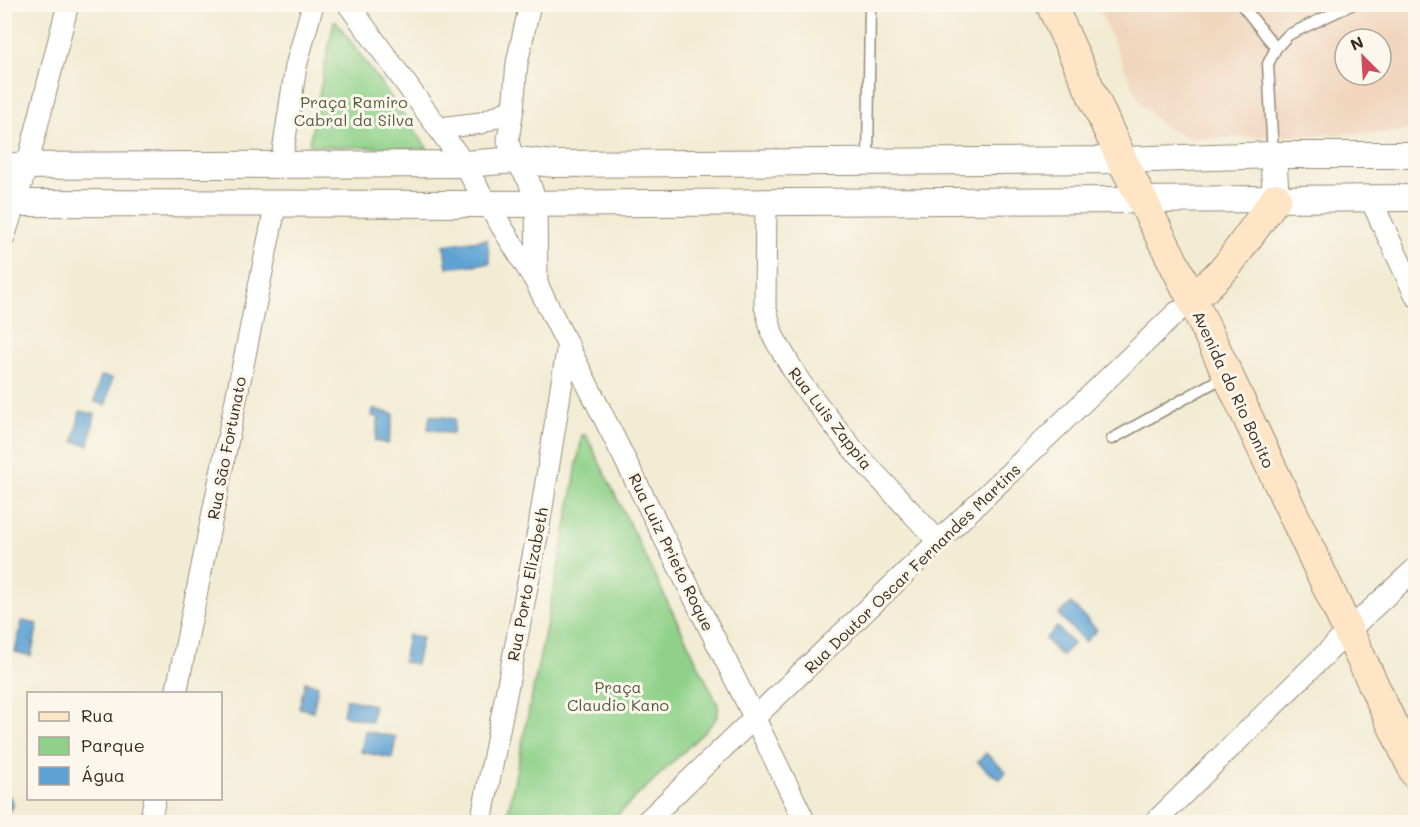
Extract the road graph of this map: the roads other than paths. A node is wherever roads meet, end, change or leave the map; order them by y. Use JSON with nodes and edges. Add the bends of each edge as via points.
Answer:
{"nodes":[{"id":1,"x":68,"y":4,"type":"edge"},
{"id":2,"x":313,"y":4,"type":"edge"},
{"id":3,"x":348,"y":4,"type":"edge"},
{"id":4,"x":530,"y":4,"type":"edge"},
{"id":5,"x":1051,"y":4,"type":"edge"},
{"id":6,"x":1069,"y":4,"type":"edge"},
{"id":7,"x":1241,"y":4,"type":"edge"},
{"id":8,"x":1353,"y":4,"type":"edge"},
{"id":9,"x":870,"y":6,"type":"edge"},
{"id":10,"x":1276,"y":48,"type":"junction"},
{"id":11,"x":513,"y":109,"type":"junction"},
{"id":12,"x":440,"y":128,"type":"junction"},
{"id":13,"x":1274,"y":155,"type":"junction"},
{"id":14,"x":1416,"y":155,"type":"edge"},
{"id":15,"x":1131,"y":159,"type":"junction"},
{"id":16,"x":517,"y":160,"type":"junction"},
{"id":17,"x":868,"y":161,"type":"junction"},
{"id":18,"x":464,"y":164,"type":"junction"},
{"id":19,"x":281,"y":165,"type":"junction"},
{"id":20,"x":16,"y":166,"type":"edge"},
{"id":21,"x":1276,"y":198,"type":"junction"},
{"id":22,"x":1370,"y":198,"type":"junction"},
{"id":23,"x":1416,"y":198,"type":"edge"},
{"id":24,"x":1152,"y":200,"type":"junction"},
{"id":25,"x":766,"y":201,"type":"junction"},
{"id":26,"x":9,"y":203,"type":"edge"},
{"id":27,"x":276,"y":203,"type":"junction"},
{"id":28,"x":536,"y":203,"type":"junction"},
{"id":29,"x":489,"y":204,"type":"junction"},
{"id":30,"x":4,"y":237,"type":"edge"},
{"id":31,"x":537,"y":284,"type":"junction"},
{"id":32,"x":1204,"y":289,"type":"junction"},
{"id":33,"x":1416,"y":296,"type":"edge"},
{"id":34,"x":1177,"y":312,"type":"dead end"},
{"id":35,"x":568,"y":344,"type":"junction"},
{"id":36,"x":1227,"y":375,"type":"junction"},
{"id":37,"x":1112,"y":439,"type":"dead end"},
{"id":38,"x":939,"y":542,"type":"junction"},
{"id":39,"x":1416,"y":568,"type":"edge"},
{"id":40,"x":1355,"y":625,"type":"junction"},
{"id":41,"x":176,"y":692,"type":"edge"},
{"id":42,"x":755,"y":719,"type":"junction"},
{"id":43,"x":1416,"y":734,"type":"edge"},
{"id":44,"x":1416,"y":775,"type":"edge"},
{"id":45,"x":155,"y":800,"type":"edge"},
{"id":46,"x":150,"y":822,"type":"edge"},
{"id":47,"x":481,"y":822,"type":"edge"},
{"id":48,"x":646,"y":822,"type":"edge"},
{"id":49,"x":805,"y":822,"type":"edge"},
{"id":50,"x":1155,"y":822,"type":"edge"}],
"edges":[{"from":1,"to":20,"type":"street"},
{"from":2,"to":19,"type":"street","via":[[296,66]]},
{"from":3,"to":12,"type":"street","name":"Rua Luiz Prieto Roque"},
{"from":4,"to":11,"type":"street","name":"Rua Luiz Prieto Roque","via":[[517,63]]},
{"from":5,"to":15,"type":"main road","name":"Avenida do Rio Bonito"},
{"from":6,"to":15,"type":"main road","name":"Avenida do Rio Bonito"},
{"from":7,"to":10,"type":"lane"},
{"from":8,"to":10,"type":"lane","via":[[1288,35]]},
{"from":9,"to":17,"type":"lane"},
{"from":10,"to":13,"type":"lane","via":[[1268,64]]},
{"from":11,"to":12,"type":"street","via":[[481,123]]},
{"from":11,"to":16,"type":"street","name":"Rua Luiz Prieto Roque","via":[[507,140]]},
{"from":12,"to":18,"type":"street","name":"Rua Luiz Prieto Roque"},
{"from":13,"to":14,"type":"street"},
{"from":13,"to":15,"type":"street"},
{"from":13,"to":21,"type":"street"},
{"from":15,"to":17,"type":"street"},
{"from":15,"to":24,"type":"main road","name":"Avenida do Rio Bonito"},
{"from":16,"to":17,"type":"street","via":[[554,164]]},
{"from":16,"to":18,"type":"street"},
{"from":16,"to":28,"type":"street","name":"Rua Luiz Prieto Roque"},
{"from":18,"to":19,"type":"street"},
{"from":18,"to":29,"type":"street","name":"Rua Luiz Prieto Roque"},
{"from":19,"to":20,"type":"street"},
{"from":20,"to":26,"type":"street"},
{"from":21,"to":22,"type":"street"},
{"from":21,"to":24,"type":"street"},
{"from":21,"to":32,"type":"main road","via":[[1227,266]]},
{"from":22,"to":23,"type":"street"},
{"from":22,"to":33,"type":"street"},
{"from":24,"to":25,"type":"street"},
{"from":24,"to":32,"type":"main road","name":"Avenida do Rio Bonito"},
{"from":24,"to":36,"type":"main road","name":"Avenida do Rio Bonito"},
{"from":25,"to":28,"type":"street"},
{"from":25,"to":38,"type":"street","name":"Rua Luis Zappia","via":[[765,306],[773,336],[800,382],[856,453]]},
{"from":26,"to":27,"type":"street"},
{"from":26,"to":30,"type":"street"},
{"from":27,"to":29,"type":"street"},
{"from":27,"to":41,"type":"street","name":"Rua São Fortunato"},
{"from":28,"to":29,"type":"street"},
{"from":28,"to":31,"type":"street","name":"Rua Luiz Prieto Roque"},
{"from":29,"to":31,"type":"street","name":"Rua Luiz Prieto Roque"},
{"from":31,"to":35,"type":"street","name":"Rua Luiz Prieto Roque"},
{"from":32,"to":40,"type":"main road","name":"Avenida do Rio Bonito"},
{"from":34,"to":38,"type":"street","name":"Rua Doutor Oscar Fernandes Martins"},
{"from":35,"to":42,"type":"street","name":"Rua Luiz Prieto Roque"},
{"from":35,"to":47,"type":"street","name":"Rua Porto Elizabeth","via":[[539,526]]},
{"from":36,"to":37,"type":"lane"},
{"from":36,"to":40,"type":"main road","name":"Avenida do Rio Bonito"},
{"from":38,"to":42,"type":"street","name":"Rua Doutor Oscar Fernandes Martins"},
{"from":39,"to":40,"type":"street"},
{"from":40,"to":43,"type":"main road","name":"Avenida do Rio Bonito"},
{"from":40,"to":44,"type":"main road","name":"Avenida do Rio Bonito"},
{"from":40,"to":50,"type":"street"},
{"from":42,"to":48,"type":"street","name":"Rua Doutor Oscar Fernandes Martins"},
{"from":42,"to":49,"type":"street","name":"Rua Luiz Prieto Roque"},
{"from":45,"to":46,"type":"street"}]}
